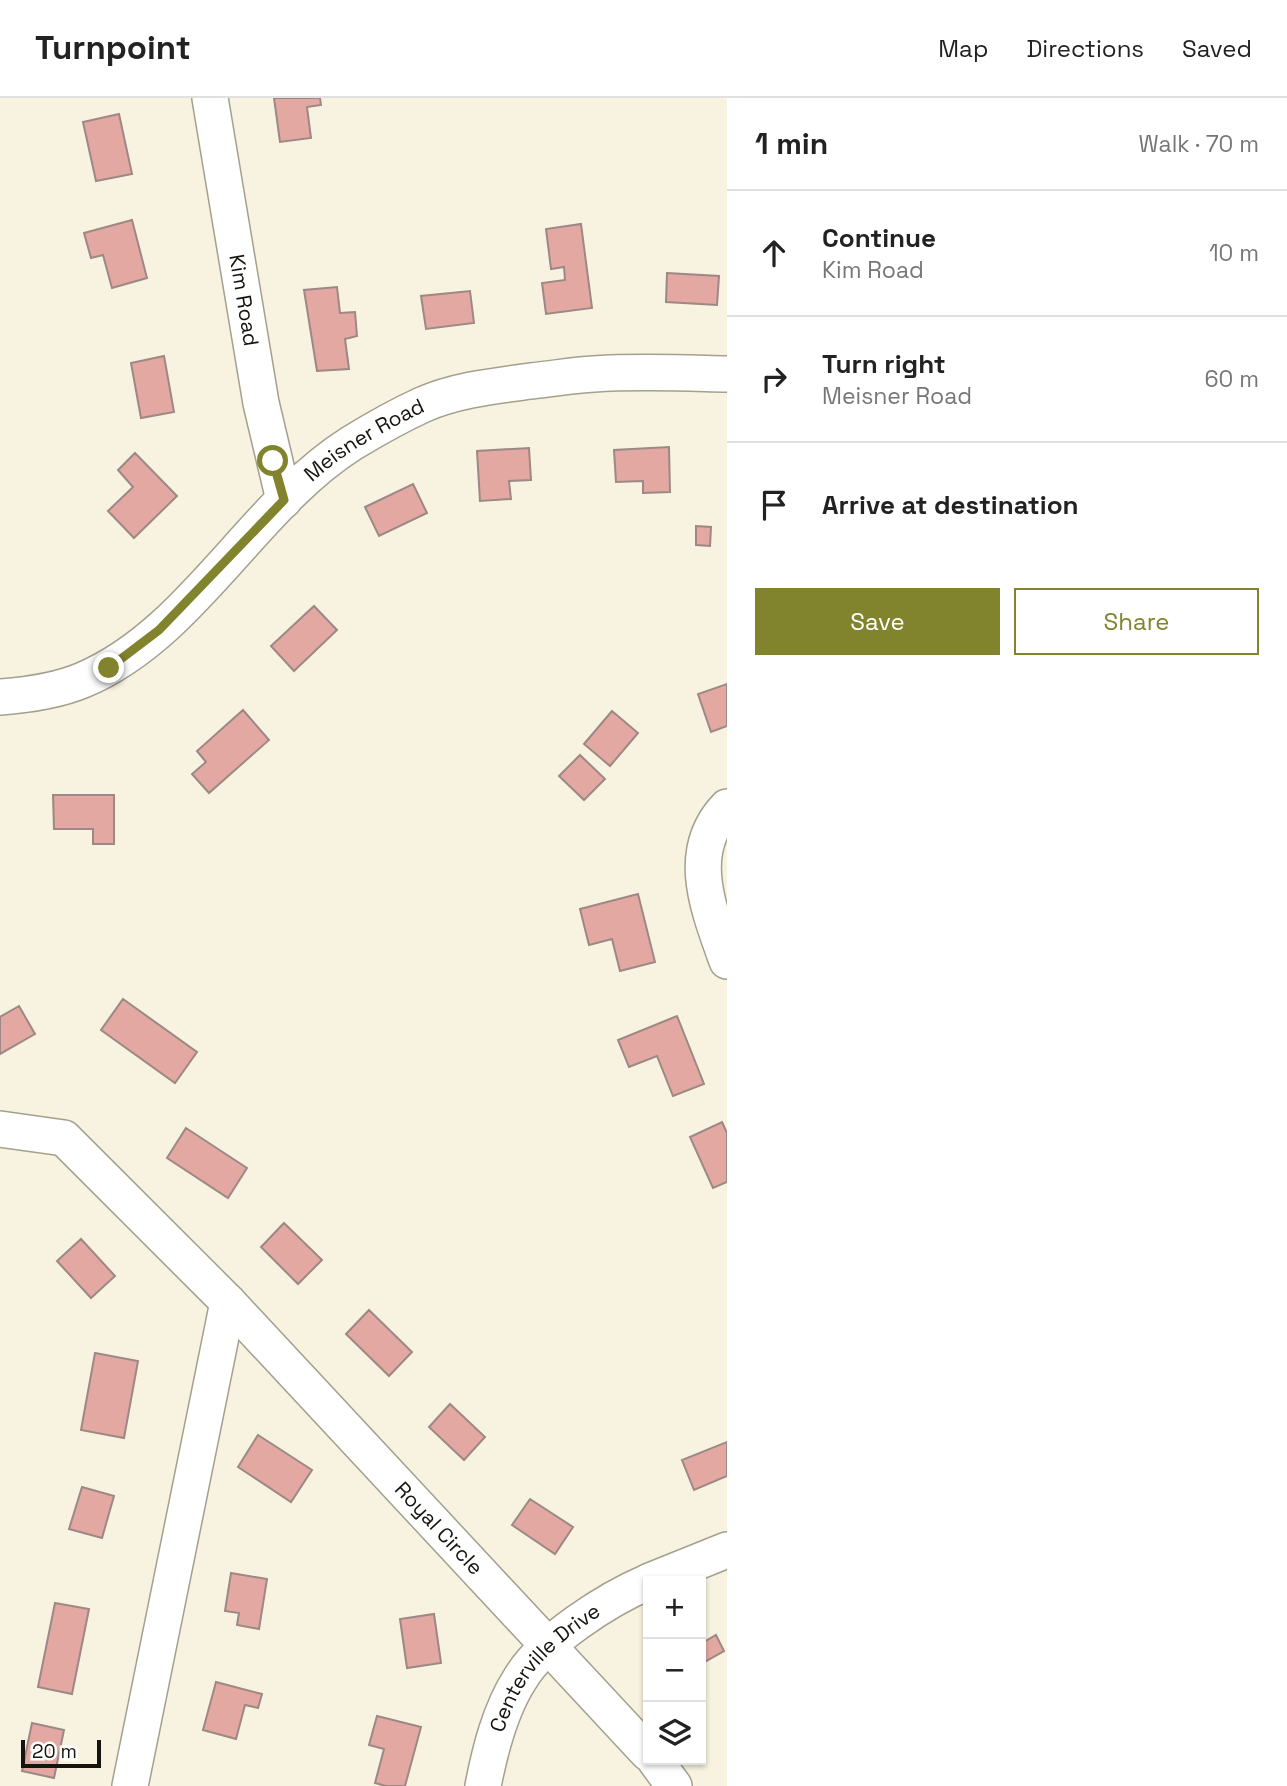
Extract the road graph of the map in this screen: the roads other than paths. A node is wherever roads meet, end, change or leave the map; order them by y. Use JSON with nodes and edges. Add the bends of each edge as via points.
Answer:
{"nodes":[{"id":1,"x":210,"y":98,"type":"edge"},
{"id":2,"x":727,"y":374,"type":"edge"},
{"id":3,"x":284,"y":500,"type":"junction"},
{"id":4,"x":0,"y":696,"type":"edge"},
{"id":5,"x":727,"y":807,"type":"edge"},
{"id":6,"x":727,"y":961,"type":"edge"},
{"id":7,"x":0,"y":1129,"type":"edge"},
{"id":8,"x":228,"y":1302,"type":"junction"},
{"id":9,"x":727,"y":1550,"type":"edge"},
{"id":10,"x":664,"y":1576,"type":"edge"},
{"id":11,"x":643,"y":1585,"type":"edge"},
{"id":12,"x":548,"y":1646,"type":"junction"},
{"id":13,"x":643,"y":1748,"type":"edge"},
{"id":14,"x":659,"y":1765,"type":"edge"},
{"id":15,"x":130,"y":1786,"type":"edge"},
{"id":16,"x":483,"y":1786,"type":"edge"},
{"id":17,"x":674,"y":1786,"type":"edge"}],
"edges":[{"from":1,"to":3,"type":"street","name":"Kim Road","via":[[261,403]]},
{"from":2,"to":3,"type":"street","name":"Meisner Road","via":[[594,374],[456,394],[423,405],[350,444]]},
{"from":3,"to":4,"type":"street","name":"Meisner Road","via":[[159,630],[109,668],[51,690]]},
{"from":5,"to":6,"type":"street","via":[[715,820],[703,851],[702,881]]},
{"from":7,"to":8,"type":"street","name":"Royal Circle","via":[[64,1138]]},
{"from":8,"to":12,"type":"street","name":"Royal Circle"},
{"from":8,"to":15,"type":"street"},
{"from":9,"to":10,"type":"street","name":"Centerville Drive"},
{"from":11,"to":12,"type":"street","name":"Centerville Drive","via":[[597,1609]]},
{"from":12,"to":13,"type":"street","name":"Royal Circle"},
{"from":12,"to":16,"type":"street","name":"Centerville Drive","via":[[512,1693]]},
{"from":14,"to":17,"type":"street"}]}
